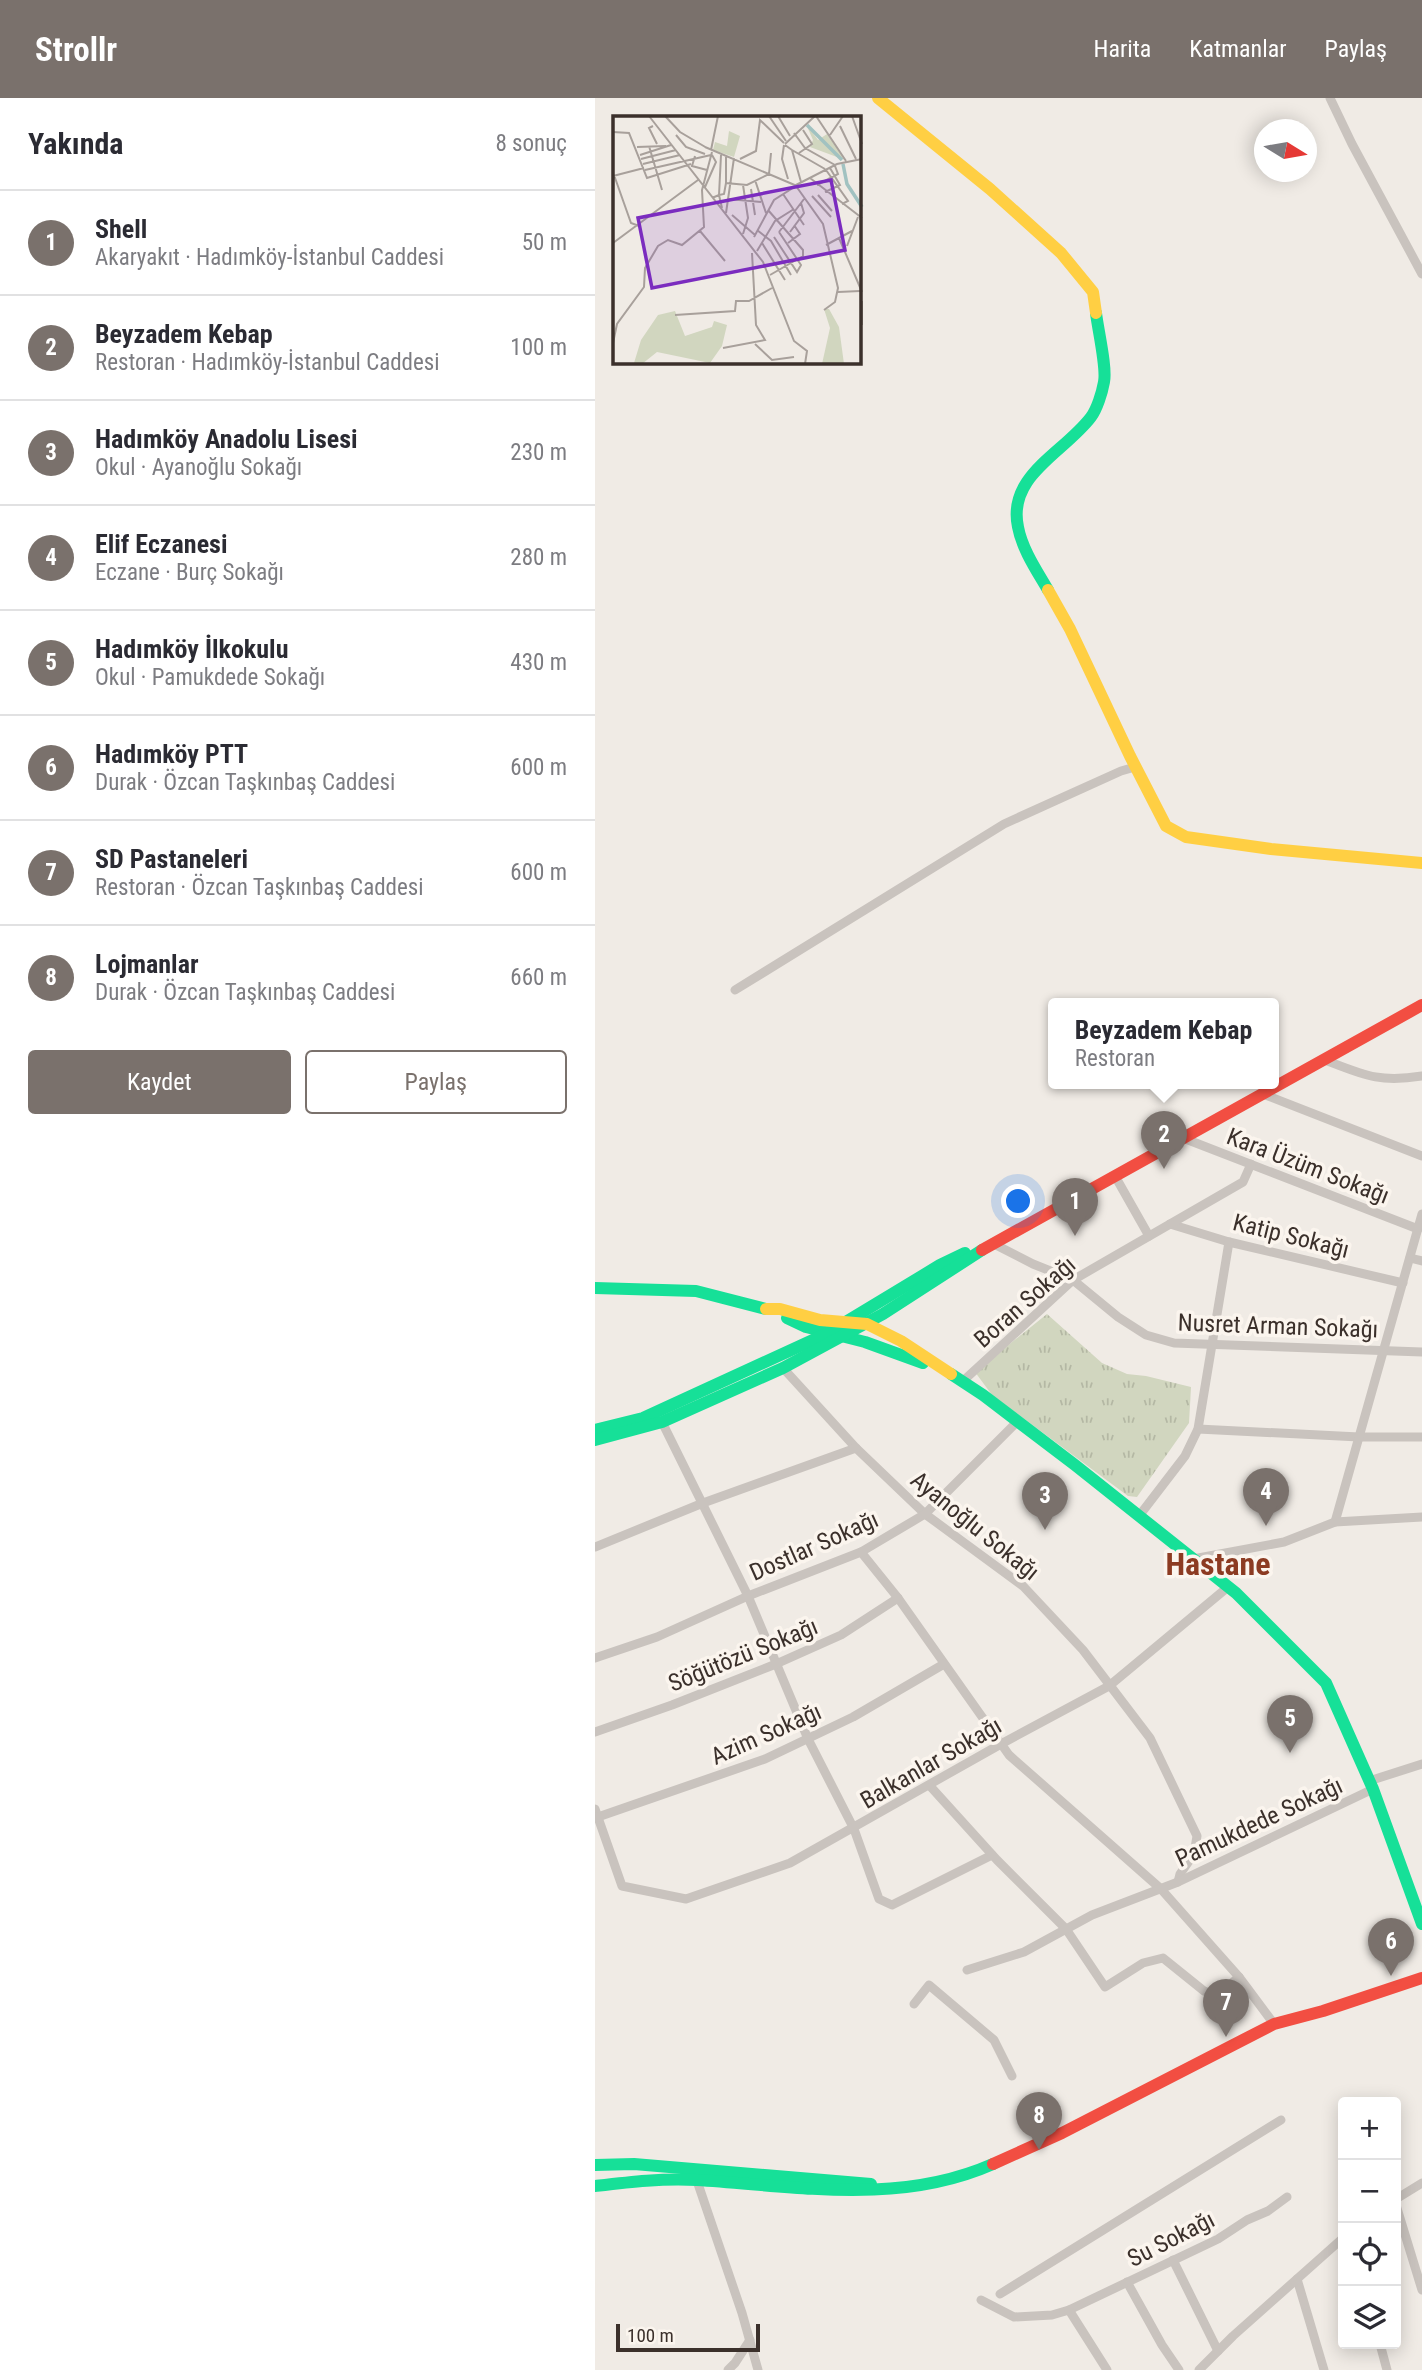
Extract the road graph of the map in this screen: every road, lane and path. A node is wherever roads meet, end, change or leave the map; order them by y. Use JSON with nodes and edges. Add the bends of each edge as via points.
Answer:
{"nodes":[{"id":1,"x":878,"y":98,"type":"edge"},
{"id":2,"x":1330,"y":98,"type":"edge"},
{"id":3,"x":1422,"y":274,"type":"edge"},
{"id":4,"x":1135,"y":767,"type":"junction"},
{"id":5,"x":1422,"y":863,"type":"edge"},
{"id":6,"x":735,"y":990,"type":"dead end"},
{"id":7,"x":1422,"y":1005,"type":"edge"},
{"id":8,"x":1325,"y":1060,"type":"junction"},
{"id":9,"x":1422,"y":1076,"type":"edge"},
{"id":10,"x":1279,"y":1085,"type":"edge"},
{"id":11,"x":1272,"y":1089,"type":"edge"},
{"id":12,"x":1263,"y":1094,"type":"junction"},
{"id":13,"x":1184,"y":1138,"type":"junction"},
{"id":14,"x":1422,"y":1156,"type":"edge"},
{"id":15,"x":1251,"y":1164,"type":"junction"},
{"id":16,"x":1115,"y":1176,"type":"junction"},
{"id":17,"x":1422,"y":1214,"type":"edge"},
{"id":18,"x":1170,"y":1224,"type":"junction"},
{"id":19,"x":1418,"y":1229,"type":"junction"},
{"id":20,"x":1149,"y":1236,"type":"junction"},
{"id":21,"x":1229,"y":1242,"type":"junction"},
{"id":22,"x":992,"y":1243,"type":"junction"},
{"id":23,"x":1409,"y":1258,"type":"junction"},
{"id":24,"x":1422,"y":1261,"type":"edge"},
{"id":25,"x":1073,"y":1280,"type":"junction"},
{"id":26,"x":1403,"y":1283,"type":"junction"},
{"id":27,"x":595,"y":1288,"type":"edge"},
{"id":28,"x":767,"y":1309,"type":"junction"},
{"id":29,"x":848,"y":1321,"type":"junction"},
{"id":30,"x":867,"y":1324,"type":"junction"},
{"id":31,"x":826,"y":1334,"type":"junction"},
{"id":32,"x":844,"y":1337,"type":"junction"},
{"id":33,"x":1212,"y":1344,"type":"junction"},
{"id":34,"x":1384,"y":1349,"type":"junction"},
{"id":35,"x":1422,"y":1352,"type":"edge"},
{"id":36,"x":783,"y":1368,"type":"junction"},
{"id":37,"x":951,"y":1374,"type":"junction"},
{"id":38,"x":963,"y":1381,"type":"junction"},
{"id":39,"x":662,"y":1422,"type":"junction"},
{"id":40,"x":1017,"y":1422,"type":"junction"},
{"id":41,"x":1198,"y":1429,"type":"junction"},
{"id":42,"x":595,"y":1430,"type":"edge"},
{"id":43,"x":1359,"y":1437,"type":"junction"},
{"id":44,"x":1422,"y":1437,"type":"edge"},
{"id":45,"x":595,"y":1440,"type":"edge"},
{"id":46,"x":856,"y":1448,"type":"junction"},
{"id":47,"x":703,"y":1503,"type":"junction"},
{"id":48,"x":925,"y":1514,"type":"junction"},
{"id":49,"x":1139,"y":1516,"type":"junction"},
{"id":50,"x":1422,"y":1517,"type":"edge"},
{"id":51,"x":1335,"y":1522,"type":"junction"},
{"id":52,"x":595,"y":1547,"type":"edge"},
{"id":53,"x":861,"y":1552,"type":"junction"},
{"id":54,"x":1193,"y":1559,"type":"junction"},
{"id":55,"x":1228,"y":1587,"type":"junction"},
{"id":56,"x":748,"y":1596,"type":"junction"},
{"id":57,"x":898,"y":1598,"type":"junction"},
{"id":58,"x":595,"y":1658,"type":"edge"},
{"id":59,"x":776,"y":1664,"type":"junction"},
{"id":60,"x":944,"y":1664,"type":"junction"},
{"id":61,"x":1109,"y":1686,"type":"junction"},
{"id":62,"x":595,"y":1732,"type":"edge"},
{"id":63,"x":808,"y":1739,"type":"junction"},
{"id":64,"x":1001,"y":1744,"type":"junction"},
{"id":65,"x":1422,"y":1764,"type":"edge"},
{"id":66,"x":1371,"y":1785,"type":"junction"},
{"id":67,"x":930,"y":1786,"type":"junction"},
{"id":68,"x":596,"y":1815,"type":"edge"},
{"id":69,"x":853,"y":1829,"type":"junction"},
{"id":70,"x":992,"y":1855,"type":"junction"},
{"id":71,"x":1178,"y":1882,"type":"junction"},
{"id":72,"x":1161,"y":1889,"type":"junction"},
{"id":73,"x":1421,"y":1925,"type":"edge"},
{"id":74,"x":1066,"y":1929,"type":"junction"},
{"id":75,"x":967,"y":1970,"type":"dead end"},
{"id":76,"x":1422,"y":1970,"type":"edge"},
{"id":77,"x":1239,"y":1977,"type":"junction"},
{"id":78,"x":1422,"y":1978,"type":"edge"},
{"id":79,"x":914,"y":2004,"type":"dead end"},
{"id":80,"x":1309,"y":2014,"type":"junction"},
{"id":81,"x":1274,"y":2024,"type":"junction"},
{"id":82,"x":1012,"y":2076,"type":"dead end"},
{"id":83,"x":1281,"y":2120,"type":"dead end"},
{"id":84,"x":595,"y":2165,"type":"edge"},
{"id":85,"x":694,"y":2175,"type":"junction"},
{"id":86,"x":1422,"y":2183,"type":"edge"},
{"id":87,"x":595,"y":2186,"type":"edge"},
{"id":88,"x":1401,"y":2196,"type":"edge"},
{"id":89,"x":1287,"y":2197,"type":"dead end"},
{"id":90,"x":1401,"y":2222,"type":"edge"},
{"id":91,"x":1338,"y":2242,"type":"edge"},
{"id":92,"x":1173,"y":2260,"type":"junction"},
{"id":93,"x":1297,"y":2279,"type":"junction"},
{"id":94,"x":1127,"y":2282,"type":"junction"},
{"id":95,"x":1422,"y":2290,"type":"edge"},
{"id":96,"x":1000,"y":2294,"type":"dead end"},
{"id":97,"x":981,"y":2300,"type":"dead end"},
{"id":98,"x":1069,"y":2310,"type":"junction"},
{"id":99,"x":750,"y":2340,"type":"junction"},
{"id":100,"x":1381,"y":2349,"type":"edge"},
{"id":101,"x":1218,"y":2351,"type":"junction"},
{"id":102,"x":728,"y":2370,"type":"edge"},
{"id":103,"x":758,"y":2370,"type":"edge"},
{"id":104,"x":1107,"y":2370,"type":"edge"},
{"id":105,"x":1179,"y":2370,"type":"edge"},
{"id":106,"x":1199,"y":2370,"type":"edge"},
{"id":107,"x":1324,"y":2370,"type":"edge"},
{"id":108,"x":1387,"y":2370,"type":"edge"}],
"edges":[{"from":1,"to":4,"type":"street","via":[[1062,253],[1093,292],[1105,380],[1093,415],[1034,470],[1020,492],[1016,511],[1031,559],[1070,628]]},
{"from":2,"to":3,"type":"street"},
{"from":4,"to":5,"type":"street","via":[[1166,826],[1186,837]]},
{"from":4,"to":6,"type":"street","via":[[1004,824]]},
{"from":7,"to":8,"type":"street"},
{"from":8,"to":9,"type":"street","via":[[1374,1078]]},
{"from":8,"to":10,"type":"street"},
{"from":11,"to":12,"type":"street"},
{"from":12,"to":13,"type":"street"},
{"from":12,"to":14,"type":"street"},
{"from":13,"to":15,"type":"street","name":"Kara Üzüm Sokağı"},
{"from":13,"to":16,"type":"street"},
{"from":15,"to":18,"type":"street","name":"Boran Sokağı","via":[[1243,1182]]},
{"from":15,"to":19,"type":"street","name":"Kara Üzüm Sokağı"},
{"from":16,"to":20,"type":"street"},
{"from":16,"to":22,"type":"street"},
{"from":17,"to":19,"type":"street"},
{"from":18,"to":20,"type":"street","name":"Boran Sokağı"},
{"from":18,"to":21,"type":"street","name":"Katip Sokağı"},
{"from":19,"to":23,"type":"street"},
{"from":20,"to":25,"type":"street","name":"Boran Sokağı"},
{"from":21,"to":26,"type":"street","name":"Katip Sokağı"},
{"from":21,"to":33,"type":"street"},
{"from":22,"to":25,"type":"street","name":"Nusret Arman Sokağı"},
{"from":22,"to":29,"type":"street","via":[[940,1265]]},
{"from":22,"to":30,"type":"street"},
{"from":23,"to":24,"type":"street"},
{"from":23,"to":26,"type":"street"},
{"from":25,"to":33,"type":"street","name":"Nusret Arman Sokağı","via":[[1146,1335],[1174,1343]]},
{"from":25,"to":38,"type":"street","name":"Boran Sokağı"},
{"from":26,"to":34,"type":"street"},
{"from":27,"to":28,"type":"street","via":[[696,1291]]},
{"from":28,"to":29,"type":"street"},
{"from":28,"to":31,"type":"street"},
{"from":29,"to":30,"type":"street"},
{"from":29,"to":31,"type":"street"},
{"from":30,"to":32,"type":"street"},
{"from":30,"to":37,"type":"street"},
{"from":31,"to":32,"type":"street"},
{"from":31,"to":42,"type":"street","via":[[643,1418]]},
{"from":32,"to":36,"type":"street"},
{"from":32,"to":37,"type":"street"},
{"from":33,"to":34,"type":"street","name":"Nusret Arman Sokağı"},
{"from":33,"to":41,"type":"street"},
{"from":34,"to":35,"type":"street","name":"Nusret Arman Sokağı"},
{"from":34,"to":43,"type":"street"},
{"from":36,"to":39,"type":"street"},
{"from":36,"to":46,"type":"street","name":"Ayanoğlu Sokağı"},
{"from":37,"to":38,"type":"street"},
{"from":38,"to":40,"type":"street"},
{"from":39,"to":45,"type":"street"},
{"from":39,"to":47,"type":"street"},
{"from":40,"to":48,"type":"street","name":"Dostlar Sokağı"},
{"from":40,"to":49,"type":"street"},
{"from":41,"to":43,"type":"street"},
{"from":41,"to":49,"type":"street","via":[[1185,1456]]},
{"from":43,"to":44,"type":"street"},
{"from":43,"to":51,"type":"street"},
{"from":46,"to":47,"type":"street"},
{"from":46,"to":48,"type":"street","name":"Ayanoğlu Sokağı"},
{"from":47,"to":52,"type":"street"},
{"from":47,"to":56,"type":"street"},
{"from":48,"to":53,"type":"street","name":"Dostlar Sokağı"},
{"from":48,"to":61,"type":"street","name":"Ayanoğlu Sokağı","via":[[1023,1586],[1083,1650]]},
{"from":49,"to":54,"type":"street"},
{"from":50,"to":51,"type":"street"},
{"from":51,"to":54,"type":"street","via":[[1284,1542]]},
{"from":53,"to":56,"type":"street","name":"Dostlar Sokağı"},
{"from":53,"to":57,"type":"street"},
{"from":54,"to":55,"type":"street"},
{"from":55,"to":61,"type":"street","name":"Balkanlar Sokağı"},
{"from":55,"to":66,"type":"street","via":[[1326,1683]]},
{"from":56,"to":58,"type":"street","name":"Dostlar Sokağı","via":[[657,1637]]},
{"from":56,"to":59,"type":"street"},
{"from":57,"to":59,"type":"street","name":"Söğütözü Sokağı","via":[[841,1635]]},
{"from":57,"to":60,"type":"street"},
{"from":59,"to":62,"type":"street","name":"Söğütözü Sokağı"},
{"from":59,"to":63,"type":"street"},
{"from":60,"to":63,"type":"street","name":"Azim Sokağı"},
{"from":60,"to":64,"type":"street"},
{"from":61,"to":64,"type":"street","name":"Balkanlar Sokağı"},
{"from":61,"to":71,"type":"street","name":"Ayanoğlu Sokağı","via":[[1150,1738],[1197,1836],[1194,1854]]},
{"from":63,"to":68,"type":"street","name":"Azim Sokağı","via":[[731,1772]]},
{"from":63,"to":69,"type":"street"},
{"from":64,"to":67,"type":"street","name":"Balkanlar Sokağı"},
{"from":64,"to":72,"type":"street"},
{"from":65,"to":66,"type":"street","name":"Pamukdede Sokağı"},
{"from":66,"to":71,"type":"street","name":"Pamukdede Sokağı"},
{"from":66,"to":73,"type":"street"},
{"from":67,"to":69,"type":"street","name":"Balkanlar Sokağı"},
{"from":67,"to":70,"type":"street"},
{"from":68,"to":69,"type":"street","name":"Balkanlar Sokağı","via":[[622,1886],[686,1899],[790,1863]]},
{"from":69,"to":70,"type":"street","via":[[879,1899],[892,1905]]},
{"from":70,"to":74,"type":"street"},
{"from":71,"to":72,"type":"street","name":"Pamukdede Sokağı"},
{"from":72,"to":74,"type":"street","name":"Pamukdede Sokağı"},
{"from":72,"to":77,"type":"street"},
{"from":74,"to":75,"type":"street","name":"Pamukdede Sokağı","via":[[1024,1952]]},
{"from":74,"to":77,"type":"street","via":[[1105,1987],[1143,1963],[1163,1958],[1217,1996]]},
{"from":76,"to":80,"type":"street","via":[[1321,2004]]},
{"from":77,"to":81,"type":"street"},
{"from":78,"to":80,"type":"street"},
{"from":79,"to":82,"type":"street","via":[[929,1985],[994,2040]]},
{"from":80,"to":81,"type":"street"},
{"from":81,"to":85,"type":"street","via":[[1062,2133],[960,2177],[914,2186]]},
{"from":83,"to":96,"type":"street"},
{"from":84,"to":85,"type":"street","via":[[634,2164]]},
{"from":85,"to":87,"type":"street"},
{"from":85,"to":99,"type":"street"},
{"from":86,"to":88,"type":"street"},
{"from":89,"to":92,"type":"street","name":"Su Sokağı"},
{"from":90,"to":95,"type":"street"},
{"from":91,"to":93,"type":"street"},
{"from":92,"to":94,"type":"street","name":"Su Sokağı"},
{"from":92,"to":101,"type":"street"},
{"from":93,"to":101,"type":"street"},
{"from":93,"to":107,"type":"street"},
{"from":94,"to":98,"type":"street","name":"Su Sokağı"},
{"from":94,"to":105,"type":"street"},
{"from":97,"to":98,"type":"street","name":"Su Sokağı","via":[[1014,2317]]},
{"from":98,"to":104,"type":"street"},
{"from":99,"to":102,"type":"street"},
{"from":99,"to":103,"type":"street"},
{"from":100,"to":108,"type":"street"},
{"from":101,"to":106,"type":"street"}]}
